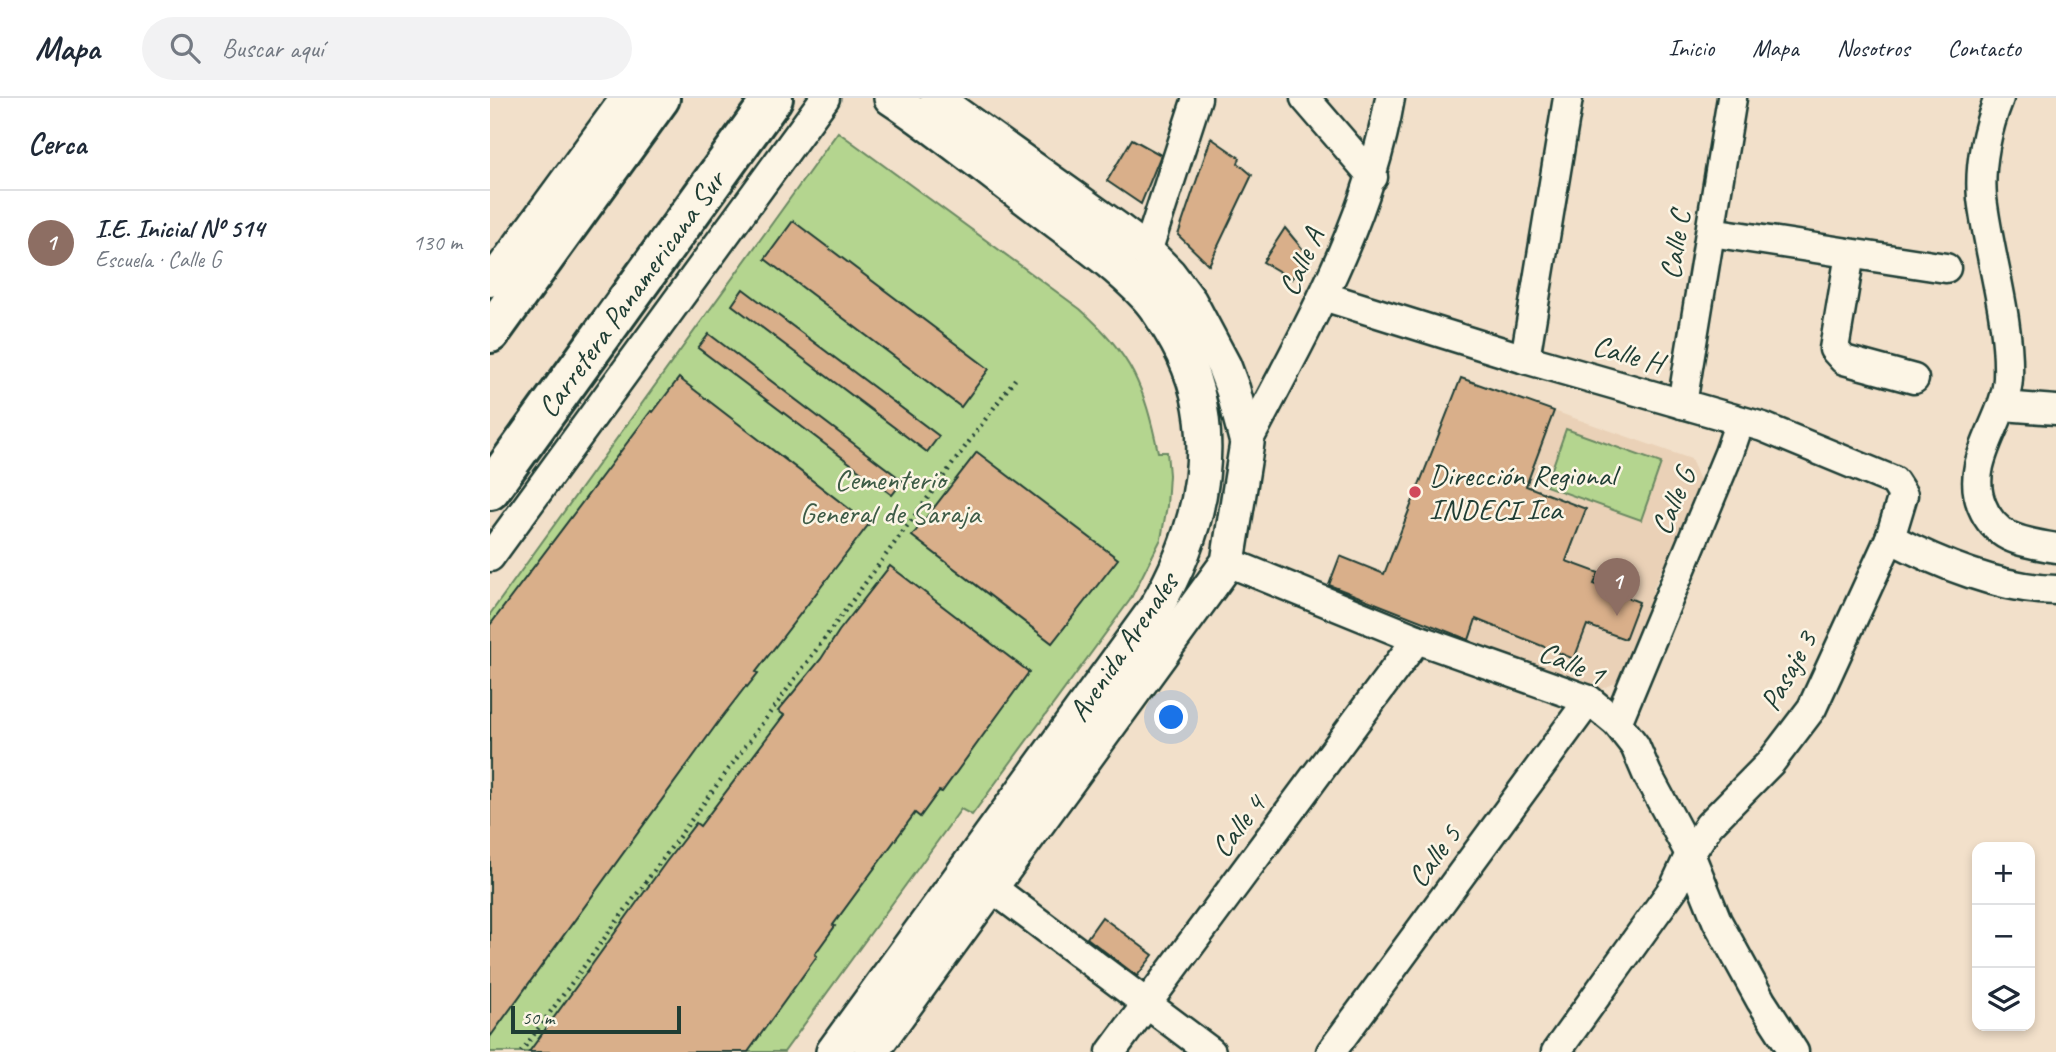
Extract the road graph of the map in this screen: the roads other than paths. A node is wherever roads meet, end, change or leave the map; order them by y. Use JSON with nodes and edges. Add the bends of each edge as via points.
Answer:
{"nodes":[{"id":1,"x":625,"y":98,"type":"edge"},
{"id":2,"x":660,"y":98,"type":"edge"},
{"id":3,"x":773,"y":98,"type":"edge"},
{"id":4,"x":825,"y":98,"type":"edge"},
{"id":5,"x":891,"y":98,"type":"edge"},
{"id":6,"x":937,"y":98,"type":"edge"},
{"id":7,"x":1197,"y":98,"type":"edge"},
{"id":8,"x":1305,"y":98,"type":"edge"},
{"id":9,"x":1390,"y":98,"type":"edge"},
{"id":10,"x":1568,"y":98,"type":"edge"},
{"id":11,"x":1732,"y":98,"type":"edge"},
{"id":12,"x":1999,"y":98,"type":"edge"},
{"id":13,"x":1373,"y":177,"type":"junction"},
{"id":14,"x":1711,"y":232,"type":"junction"},
{"id":15,"x":1147,"y":252,"type":"junction"},
{"id":16,"x":1850,"y":254,"type":"junction"},
{"id":17,"x":1946,"y":268,"type":"dead end"},
{"id":18,"x":490,"y":282,"type":"edge"},
{"id":19,"x":1323,"y":296,"type":"junction"},
{"id":20,"x":490,"y":333,"type":"edge"},
{"id":21,"x":1525,"y":359,"type":"junction"},
{"id":22,"x":1914,"y":379,"type":"dead end"},
{"id":23,"x":1682,"y":404,"type":"junction"},
{"id":24,"x":2003,"y":406,"type":"junction"},
{"id":25,"x":2056,"y":411,"type":"edge"},
{"id":26,"x":1740,"y":421,"type":"junction"},
{"id":27,"x":1247,"y":443,"type":"junction"},
{"id":28,"x":490,"y":490,"type":"edge"},
{"id":29,"x":1903,"y":495,"type":"joint"},
{"id":30,"x":1890,"y":538,"type":"junction"},
{"id":31,"x":2056,"y":548,"type":"edge"},
{"id":32,"x":490,"y":557,"type":"edge"},
{"id":33,"x":1228,"y":562,"type":"junction"},
{"id":34,"x":2056,"y":590,"type":"edge"},
{"id":35,"x":1417,"y":639,"type":"junction"},
{"id":36,"x":1589,"y":700,"type":"junction"},
{"id":37,"x":1617,"y":723,"type":"junction"},
{"id":38,"x":1690,"y":854,"type":"junction"},
{"id":39,"x":978,"y":878,"type":"junction"},
{"id":40,"x":1147,"y":1004,"type":"junction"},
{"id":41,"x":1784,"y":1047,"type":"edge"},
{"id":42,"x":833,"y":1052,"type":"edge"},
{"id":43,"x":871,"y":1052,"type":"edge"},
{"id":44,"x":1111,"y":1052,"type":"edge"},
{"id":45,"x":1211,"y":1052,"type":"edge"},
{"id":46,"x":1331,"y":1052,"type":"edge"},
{"id":47,"x":1556,"y":1052,"type":"edge"}],
"edges":[{"from":1,"to":18,"type":"street"},
{"from":2,"to":20,"type":"highway"},
{"from":3,"to":28,"type":"highway","name":"Carretera Panamericana Sur"},
{"from":4,"to":32,"type":"street"},
{"from":5,"to":39,"type":"street","name":"Avenida Arenales","via":[[1110,262],[1149,300],[1166,322],[1193,378],[1205,441],[1200,502],[1172,581]]},
{"from":6,"to":15,"type":"street","name":"Avenida Arenales"},
{"from":7,"to":15,"type":"street"},
{"from":8,"to":13,"type":"street"},
{"from":9,"to":13,"type":"street","name":"Calle A"},
{"from":10,"to":21,"type":"street"},
{"from":11,"to":14,"type":"street","name":"Calle C"},
{"from":12,"to":24,"type":"street","via":[[1987,137],[1982,195],[2006,334],[2008,379]]},
{"from":13,"to":19,"type":"street","name":"Calle A"},
{"from":14,"to":16,"type":"street"},
{"from":14,"to":23,"type":"street","name":"Calle C"},
{"from":15,"to":27,"type":"street","name":"Avenida Arenales","via":[[1169,274],[1200,320],[1228,378]]},
{"from":16,"to":17,"type":"street"},
{"from":16,"to":22,"type":"street","via":[[1834,349],[1851,363]]},
{"from":19,"to":21,"type":"street","name":"Calle H"},
{"from":19,"to":27,"type":"street","name":"Calle A"},
{"from":21,"to":23,"type":"street","name":"Calle H"},
{"from":23,"to":26,"type":"street","name":"Calle H"},
{"from":24,"to":25,"type":"street"},
{"from":24,"to":31,"type":"street","via":[[1977,471],[1981,504],[1992,524],[2013,540]]},
{"from":26,"to":29,"type":"street","name":"Calle H","via":[[1894,481]]},
{"from":26,"to":37,"type":"street","name":"Calle G"},
{"from":27,"to":33,"type":"street","name":"Avenida Arenales"},
{"from":29,"to":30,"type":"street","name":"Pasaje 3"},
{"from":30,"to":34,"type":"street","via":[[1966,572]]},
{"from":30,"to":38,"type":"street","name":"Pasaje 3","via":[[1812,708],[1772,762],[1709,825]]},
{"from":33,"to":35,"type":"street","name":"Calle 1"},
{"from":33,"to":39,"type":"street","name":"Avenida Arenales"},
{"from":35,"to":36,"type":"street","name":"Calle 1"},
{"from":35,"to":40,"type":"street","name":"Calle 4"},
{"from":36,"to":37,"type":"street","name":"Calle 1"},
{"from":36,"to":46,"type":"street","name":"Calle 5"},
{"from":37,"to":38,"type":"street","name":"Calle 1","via":[[1634,746]]},
{"from":38,"to":41,"type":"street","name":"Calle 1","via":[[1717,921]]},
{"from":38,"to":47,"type":"street","name":"Pasaje 3","via":[[1675,886]]},
{"from":39,"to":40,"type":"street"},
{"from":39,"to":42,"type":"street","name":"Avenida Arenales"},
{"from":39,"to":43,"type":"street","name":"Avenida Arenales"},
{"from":40,"to":44,"type":"street","name":"Calle 4"},
{"from":40,"to":45,"type":"street"}]}
